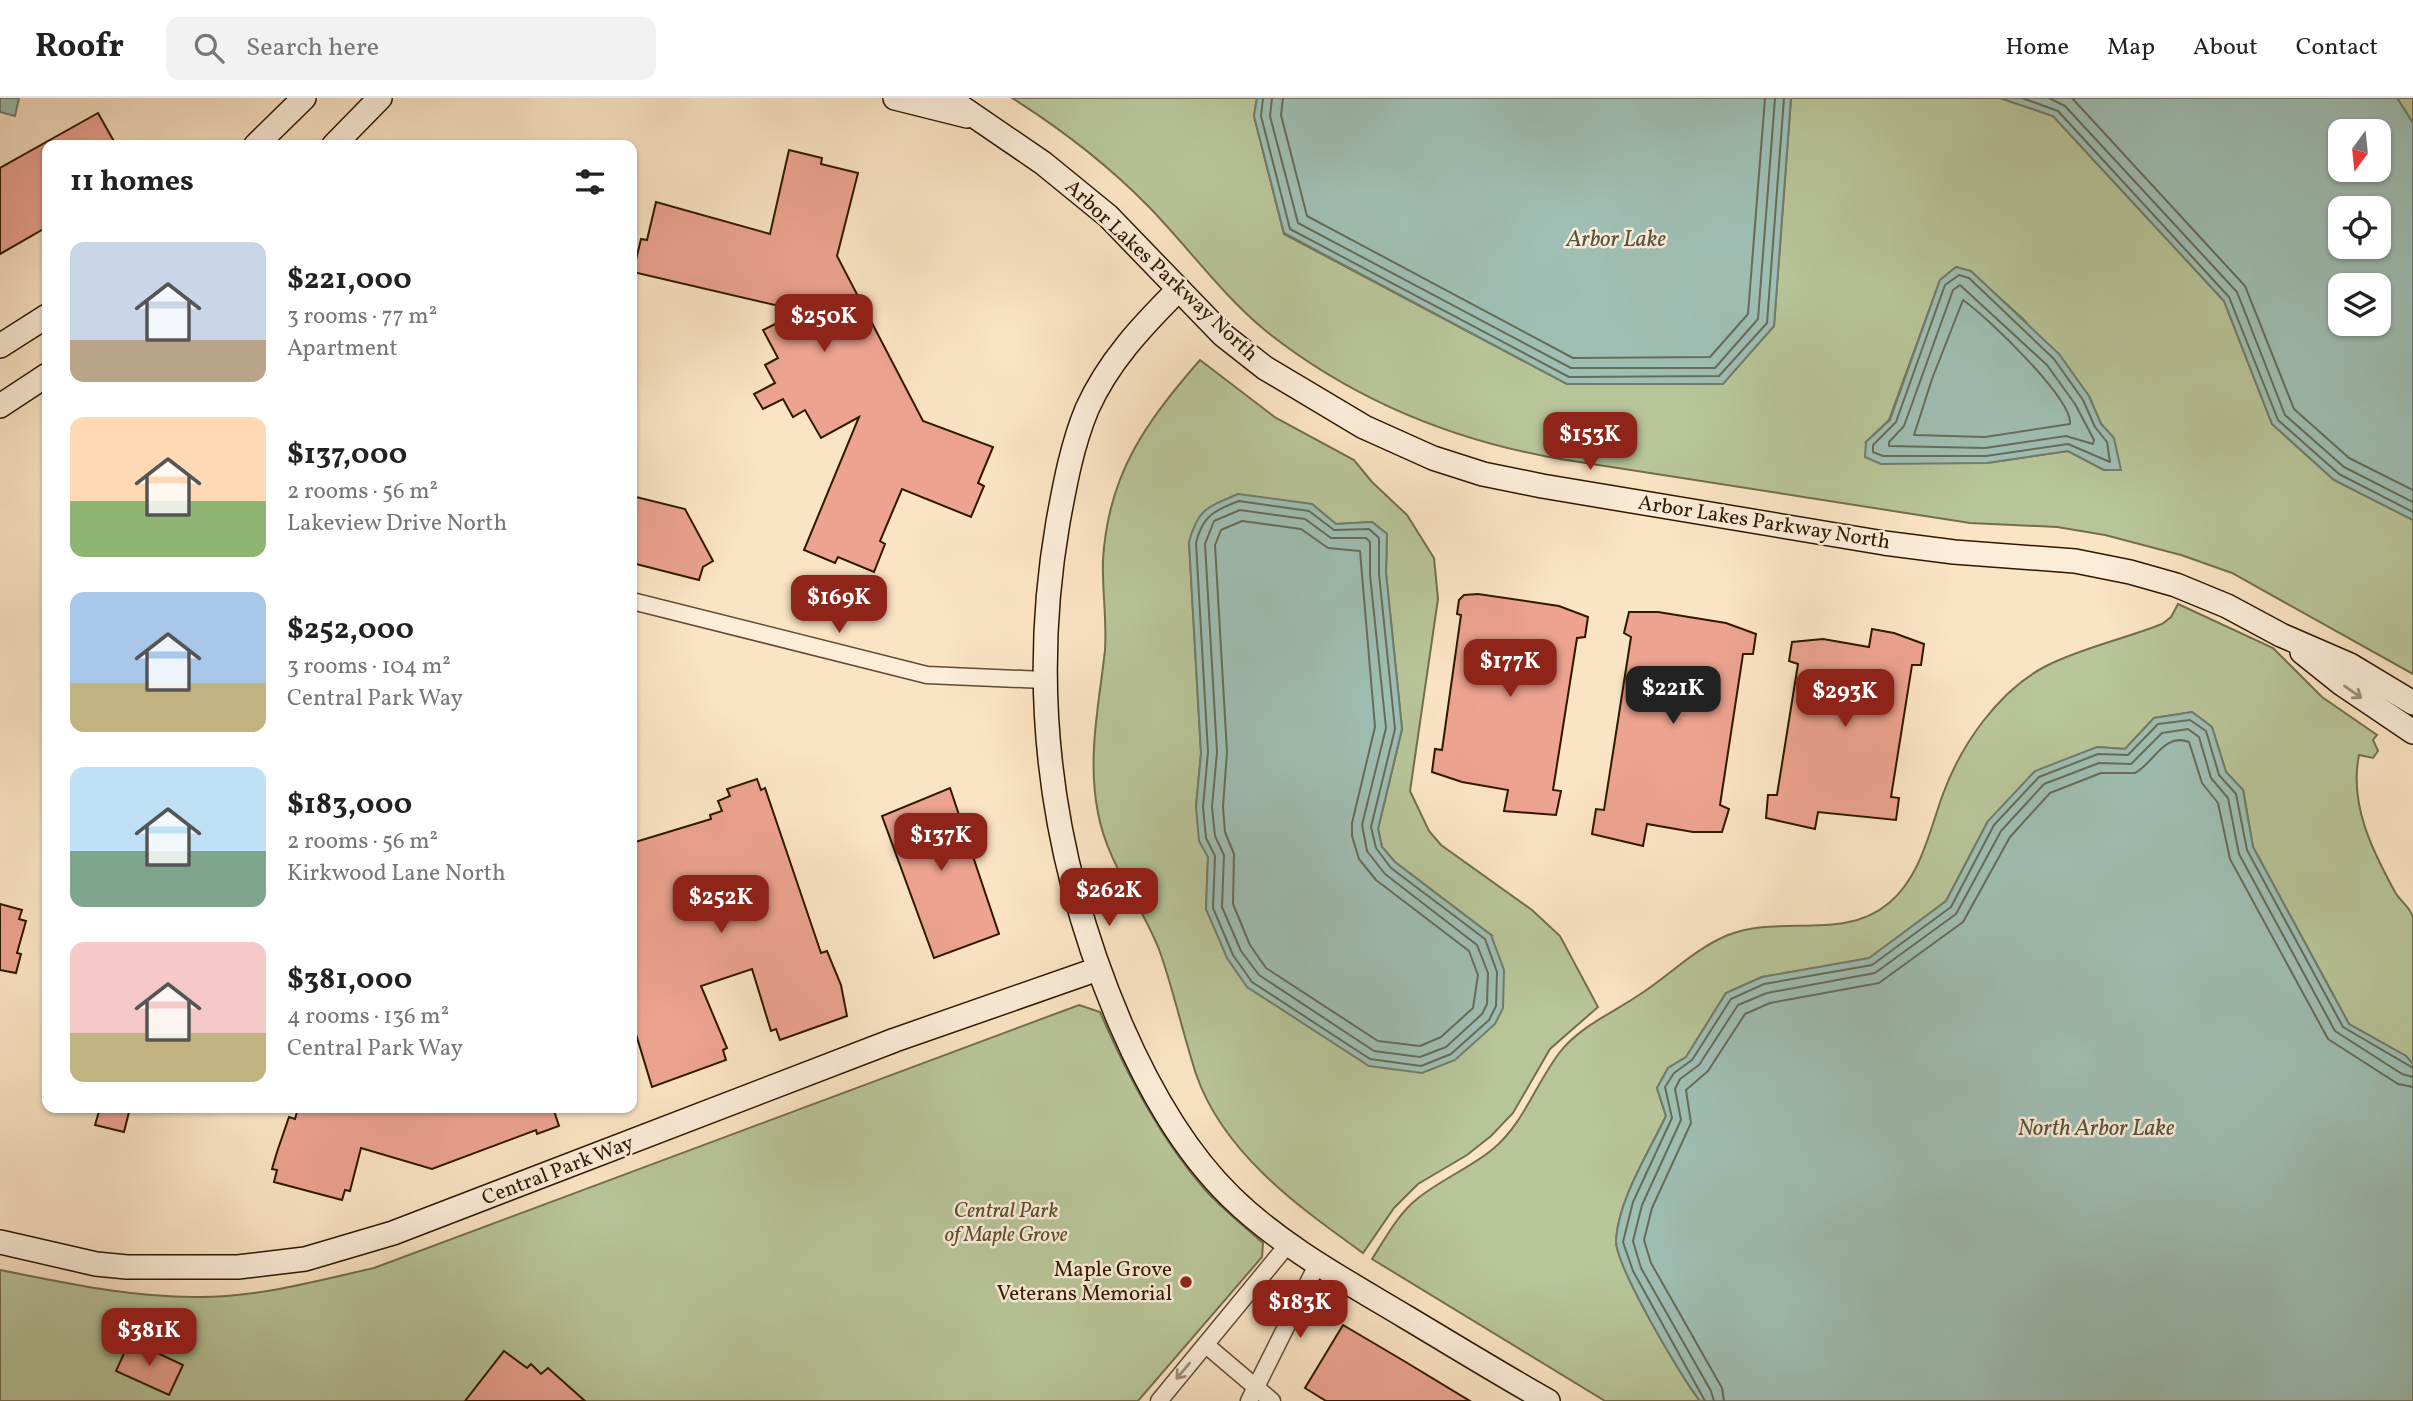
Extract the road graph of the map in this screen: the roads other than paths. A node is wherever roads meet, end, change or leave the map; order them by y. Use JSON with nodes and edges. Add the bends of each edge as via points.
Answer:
{"nodes":[{"id":1,"x":304,"y":98,"type":"edge"},
{"id":2,"x":380,"y":98,"type":"edge"},
{"id":3,"x":895,"y":98,"type":"edge"},
{"id":4,"x":948,"y":98,"type":"edge"},
{"id":5,"x":977,"y":118,"type":"junction"},
{"id":6,"x":261,"y":140,"type":"edge"},
{"id":7,"x":339,"y":140,"type":"edge"},
{"id":8,"x":1178,"y":290,"type":"junction"},
{"id":9,"x":42,"y":319,"type":"edge"},
{"id":10,"x":11,"y":335,"type":"edge"},
{"id":11,"x":0,"y":346,"type":"edge"},
{"id":12,"x":42,"y":379,"type":"edge"},
{"id":13,"x":0,"y":406,"type":"edge"},
{"id":14,"x":637,"y":602,"type":"edge"},
{"id":15,"x":2281,"y":635,"type":"junction"},
{"id":16,"x":1044,"y":680,"type":"junction"},
{"id":17,"x":2413,"y":703,"type":"edge"},
{"id":18,"x":2413,"y":732,"type":"edge"},
{"id":19,"x":1098,"y":969,"type":"junction"},
{"id":20,"x":0,"y":1242,"type":"edge"},
{"id":21,"x":1290,"y":1243,"type":"junction"},
{"id":22,"x":1318,"y":1263,"type":"junction"},
{"id":23,"x":1206,"y":1345,"type":"junction"},
{"id":24,"x":1252,"y":1395,"type":"edge"},
{"id":25,"x":1159,"y":1401,"type":"edge"},
{"id":26,"x":1272,"y":1401,"type":"edge"},
{"id":27,"x":1548,"y":1401,"type":"edge"}],
"edges":[{"from":1,"to":6,"type":"street"},
{"from":2,"to":7,"type":"street"},
{"from":3,"to":5,"type":"street","name":"Arbor Lakes Parkway North"},
{"from":4,"to":5,"type":"street","name":"Arbor Lakes Parkway North"},
{"from":5,"to":8,"type":"street","name":"Arbor Lakes Parkway North","via":[[1043,163],[1108,216]]},
{"from":8,"to":15,"type":"street","name":"Arbor Lakes Parkway North","via":[[1223,335],[1316,401],[1433,458],[1483,474],[1884,543],[2075,561],[2176,585]]},
{"from":8,"to":16,"type":"street","via":[[1114,362],[1078,435],[1054,545]]},
{"from":9,"to":10,"type":"street"},
{"from":10,"to":11,"type":"street"},
{"from":12,"to":13,"type":"street"},
{"from":14,"to":16,"type":"street","via":[[927,675]]},
{"from":15,"to":17,"type":"street","name":"Arbor Lakes Parkway North","via":[[2350,665]]},
{"from":15,"to":18,"type":"street","name":"Arbor Lakes Parkway North","one_way":true},
{"from":16,"to":19,"type":"street","via":[[1049,760],[1066,864]]},
{"from":19,"to":20,"type":"street","name":"Central Park Way","via":[[895,1040],[393,1233],[305,1259],[238,1267],[127,1267]]},
{"from":19,"to":21,"type":"street","via":[[1136,1059],[1177,1133],[1230,1196]]},
{"from":21,"to":22,"type":"street"},
{"from":21,"to":23,"type":"street"},
{"from":22,"to":24,"type":"street"},
{"from":22,"to":27,"type":"street"},
{"from":23,"to":24,"type":"street"},
{"from":23,"to":25,"type":"street","one_way":true},
{"from":24,"to":26,"type":"street"}]}
